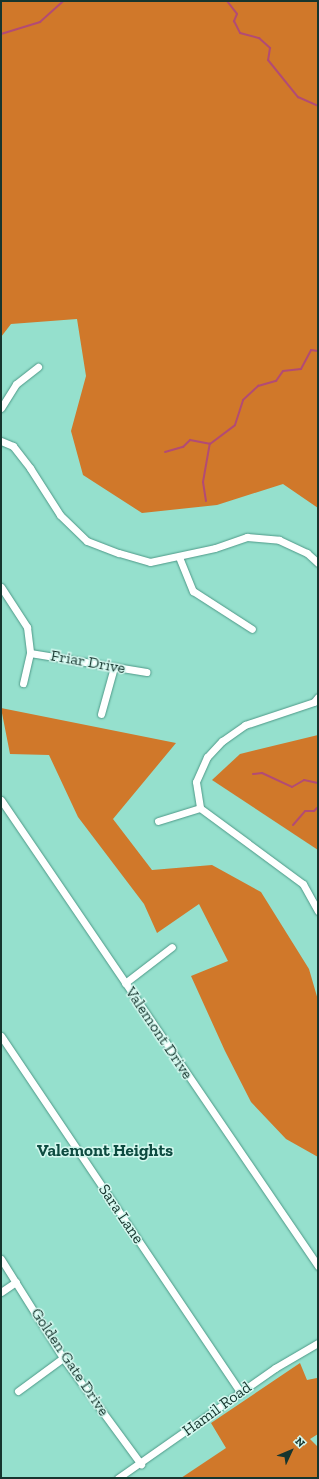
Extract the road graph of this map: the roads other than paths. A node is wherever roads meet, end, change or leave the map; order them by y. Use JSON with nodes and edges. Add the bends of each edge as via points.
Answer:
{"nodes":[{"id":1,"x":38,"y":367,"type":"dead end"},
{"id":2,"x":1,"y":408,"type":"edge"},
{"id":3,"x":1,"y":441,"type":"edge"},
{"id":4,"x":179,"y":557,"type":"junction"},
{"id":5,"x":318,"y":563,"type":"edge"},
{"id":6,"x":1,"y":587,"type":"edge"},
{"id":7,"x":252,"y":629,"type":"dead end"},
{"id":8,"x":30,"y":652,"type":"junction"},
{"id":9,"x":114,"y":667,"type":"junction"},
{"id":10,"x":146,"y":672,"type":"dead end"},
{"id":11,"x":23,"y":682,"type":"dead end"},
{"id":12,"x":318,"y":698,"type":"edge"},
{"id":13,"x":101,"y":714,"type":"dead end"},
{"id":14,"x":1,"y":800,"type":"edge"},
{"id":15,"x":200,"y":808,"type":"junction"},
{"id":16,"x":158,"y":821,"type":"dead end"},
{"id":17,"x":318,"y":911,"type":"edge"},
{"id":18,"x":172,"y":947,"type":"dead end"},
{"id":19,"x":125,"y":983,"type":"junction"},
{"id":20,"x":1,"y":1036,"type":"edge"},
{"id":21,"x":1,"y":1259,"type":"edge"},
{"id":22,"x":318,"y":1266,"type":"edge"},
{"id":23,"x":16,"y":1282,"type":"junction"},
{"id":24,"x":1,"y":1292,"type":"edge"},
{"id":25,"x":318,"y":1344,"type":"edge"},
{"id":26,"x":64,"y":1358,"type":"junction"},
{"id":27,"x":18,"y":1391,"type":"dead end"},
{"id":28,"x":240,"y":1392,"type":"junction"},
{"id":29,"x":141,"y":1464,"type":"junction"},
{"id":30,"x":118,"y":1478,"type":"edge"}],
"edges":[{"from":1,"to":2,"type":"street","via":[[16,384]]},
{"from":3,"to":4,"type":"street","via":[[13,446],[60,515],[87,540],[150,562]]},
{"from":4,"to":5,"type":"street","via":[[248,537],[279,540],[307,552]]},
{"from":4,"to":7,"type":"street","via":[[193,591]]},
{"from":6,"to":8,"type":"street","via":[[26,627]]},
{"from":8,"to":9,"type":"street","name":"Friar Drive"},
{"from":8,"to":11,"type":"street"},
{"from":9,"to":10,"type":"street","name":"Friar Drive"},
{"from":9,"to":13,"type":"street"},
{"from":12,"to":15,"type":"street","via":[[314,702],[245,726],[222,741],[207,757],[196,782]]},
{"from":14,"to":19,"type":"street","name":"Valemont Drive"},
{"from":15,"to":16,"type":"street"},
{"from":15,"to":17,"type":"street","via":[[303,884]]},
{"from":18,"to":19,"type":"street"},
{"from":19,"to":22,"type":"street","name":"Valemont Drive"},
{"from":20,"to":28,"type":"street","name":"Sara Lane"},
{"from":21,"to":23,"type":"street","name":"Golden Gate Drive"},
{"from":23,"to":24,"type":"street"},
{"from":23,"to":26,"type":"street","name":"Golden Gate Drive"},
{"from":25,"to":28,"type":"street","name":"Hamil Road","via":[[297,1353]]},
{"from":26,"to":27,"type":"street"},
{"from":26,"to":29,"type":"street","name":"Golden Gate Drive"},
{"from":28,"to":29,"type":"street","name":"Hamil Road"},
{"from":29,"to":30,"type":"street","name":"Hamil Road"}]}
